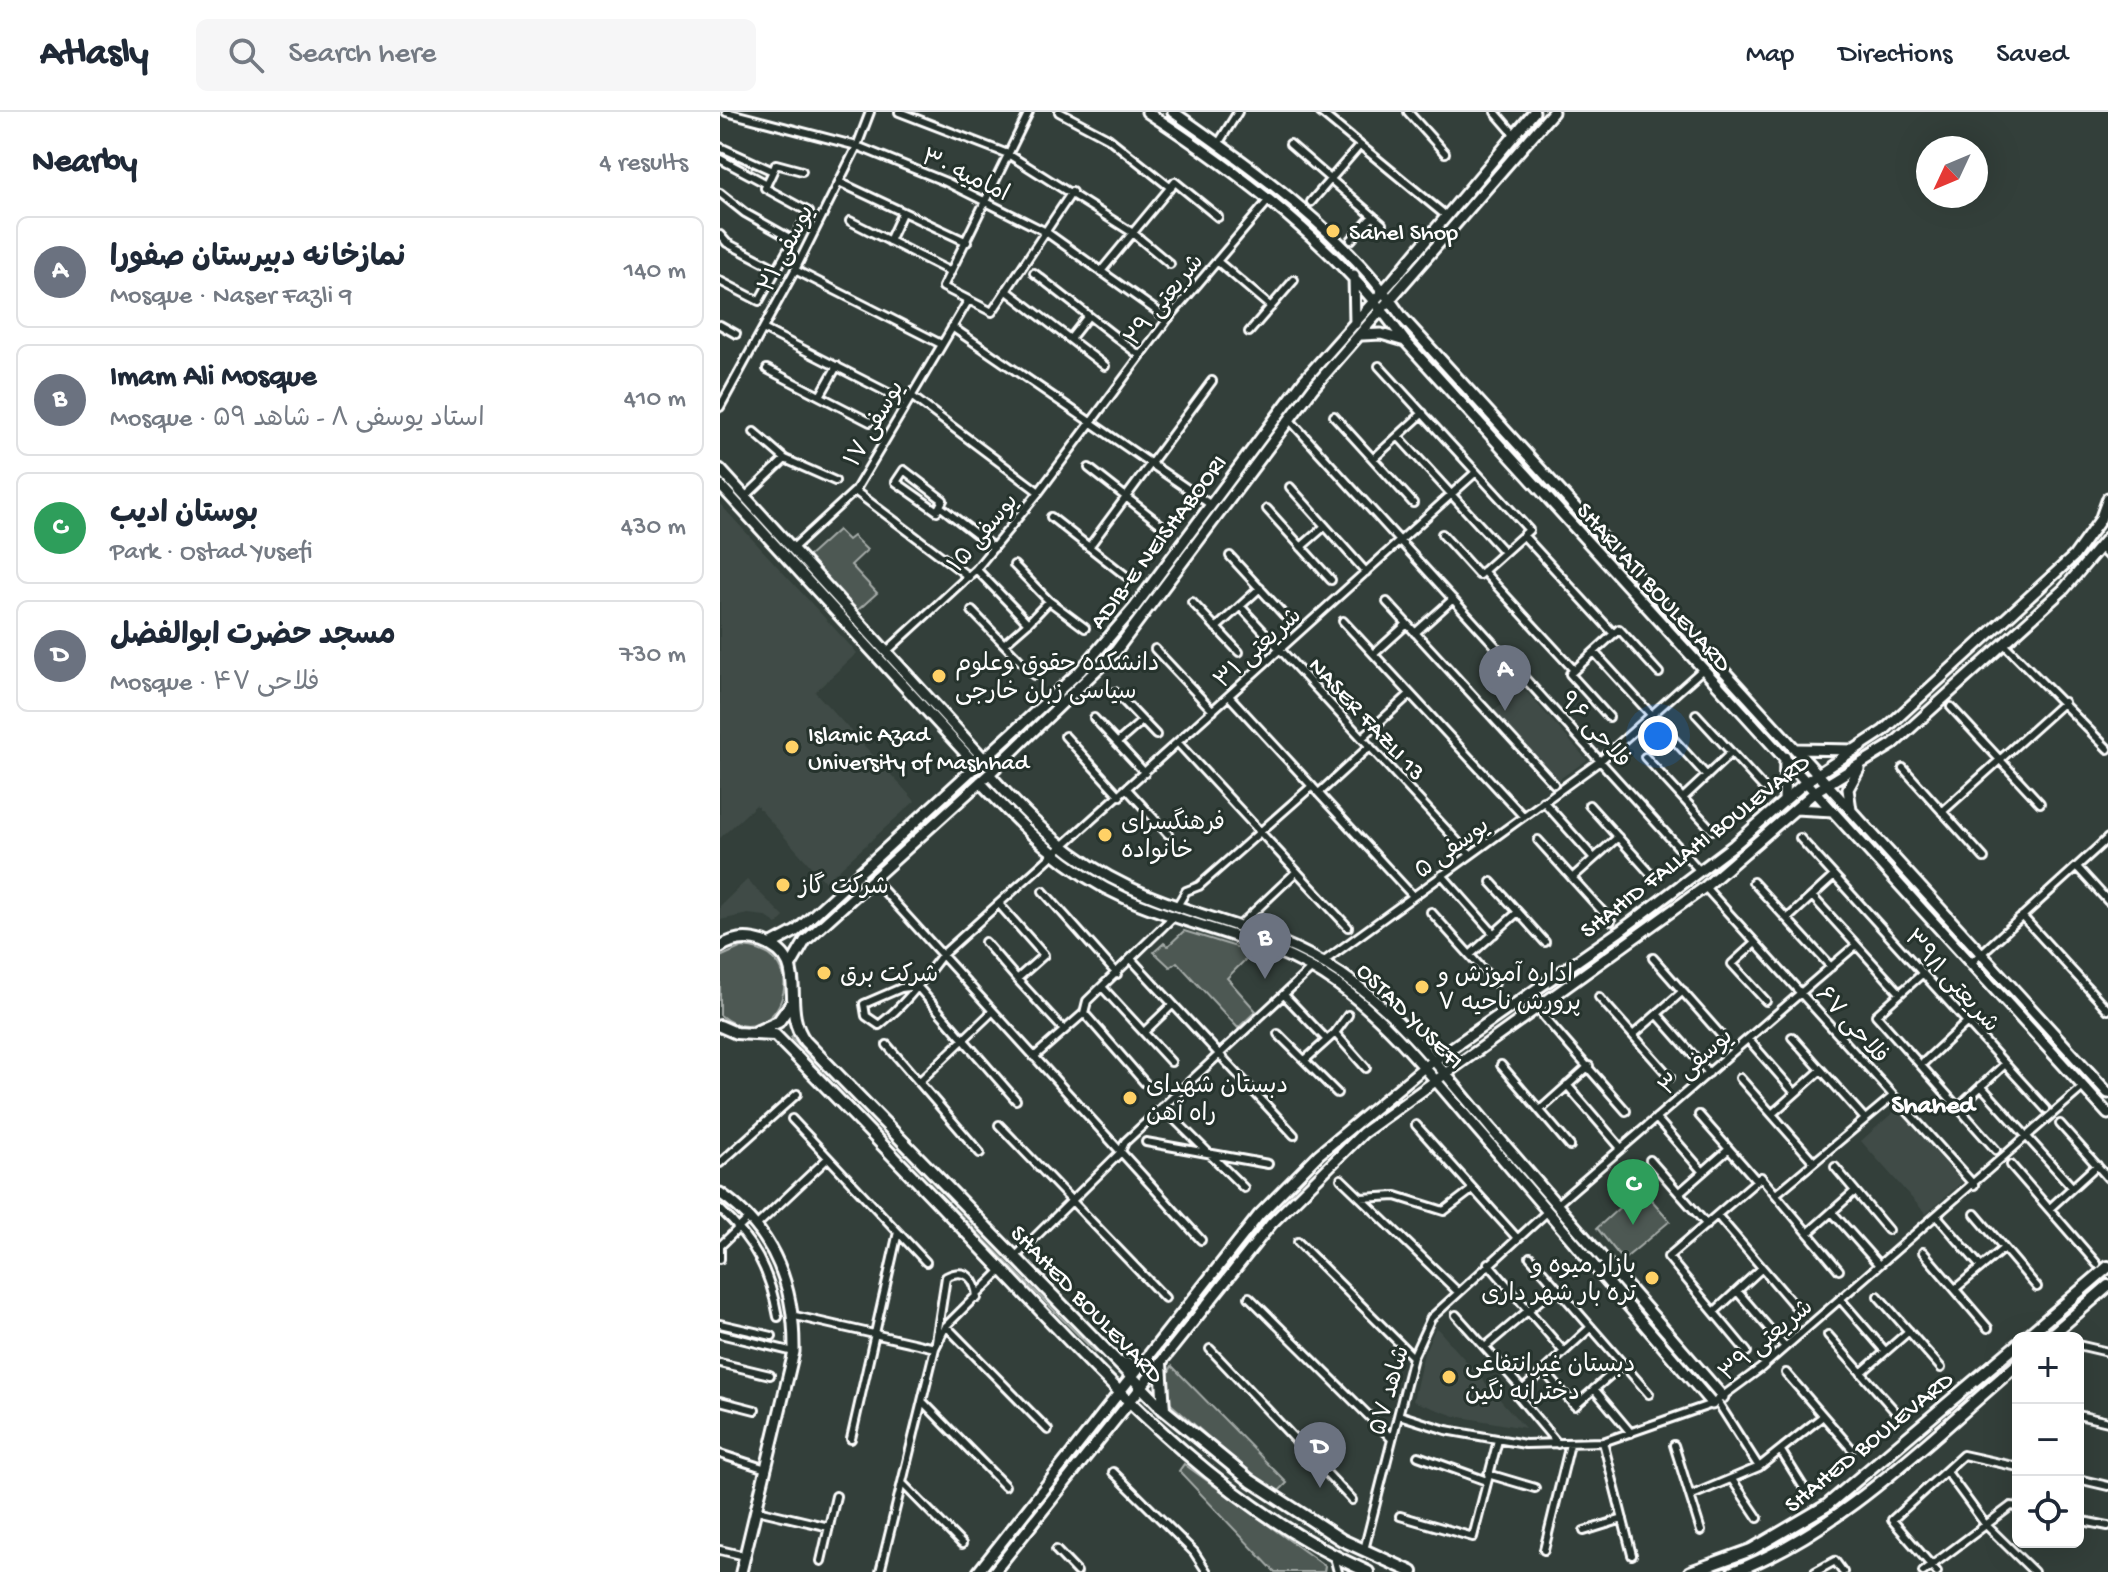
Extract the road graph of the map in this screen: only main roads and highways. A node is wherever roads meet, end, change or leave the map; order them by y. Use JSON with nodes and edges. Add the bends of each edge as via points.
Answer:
{"nodes":[{"id":1,"x":1147,"y":112,"type":"edge"},
{"id":2,"x":1173,"y":112,"type":"edge"},
{"id":3,"x":1534,"y":112,"type":"edge"},
{"id":4,"x":1553,"y":112,"type":"edge"},
{"id":5,"x":1354,"y":275,"type":"junction"},
{"id":6,"x":1384,"y":290,"type":"junction"},
{"id":7,"x":1375,"y":300,"type":"junction"},
{"id":8,"x":1392,"y":301,"type":"junction"},
{"id":9,"x":1383,"y":310,"type":"junction"},
{"id":10,"x":1355,"y":324,"type":"junction"},
{"id":11,"x":1362,"y":335,"type":"junction"},
{"id":12,"x":1405,"y":341,"type":"junction"},
{"id":13,"x":720,"y":469,"type":"edge"},
{"id":14,"x":720,"y":485,"type":"edge"},
{"id":15,"x":2108,"y":498,"type":"edge"},
{"id":16,"x":2108,"y":537,"type":"edge"},
{"id":17,"x":1134,"y":608,"type":"junction"},
{"id":18,"x":1144,"y":616,"type":"junction"},
{"id":19,"x":1909,"y":708,"type":"junction"},
{"id":20,"x":1920,"y":721,"type":"junction"},
{"id":21,"x":1797,"y":749,"type":"junction"},
{"id":22,"x":1858,"y":750,"type":"junction"},
{"id":23,"x":1785,"y":757,"type":"junction"},
{"id":24,"x":1868,"y":759,"type":"junction"},
{"id":25,"x":982,"y":764,"type":"junction"},
{"id":26,"x":1818,"y":773,"type":"junction"},
{"id":27,"x":989,"y":774,"type":"junction"},
{"id":28,"x":1807,"y":781,"type":"junction"},
{"id":29,"x":980,"y":782,"type":"junction"},
{"id":30,"x":1828,"y":783,"type":"junction"},
{"id":31,"x":1816,"y":791,"type":"junction"},
{"id":32,"x":1784,"y":802,"type":"junction"},
{"id":33,"x":1795,"y":809,"type":"junction"},
{"id":34,"x":1851,"y":810,"type":"junction"},
{"id":35,"x":1833,"y":811,"type":"junction"},
{"id":36,"x":1176,"y":911,"type":"junction"},
{"id":37,"x":722,"y":943,"type":"edge"},
{"id":38,"x":770,"y":945,"type":"junction"},
{"id":39,"x":790,"y":967,"type":"junction"},
{"id":40,"x":792,"y":1003,"type":"junction"},
{"id":41,"x":721,"y":1028,"type":"edge"},
{"id":42,"x":755,"y":1033,"type":"junction"},
{"id":43,"x":1432,"y":1061,"type":"junction"},
{"id":44,"x":1423,"y":1068,"type":"junction"},
{"id":45,"x":1443,"y":1073,"type":"junction"},
{"id":46,"x":1434,"y":1079,"type":"junction"},
{"id":47,"x":2108,"y":1093,"type":"edge"},
{"id":48,"x":2108,"y":1114,"type":"edge"},
{"id":49,"x":720,"y":1193,"type":"edge"},
{"id":50,"x":1552,"y":1208,"type":"junction"},
{"id":51,"x":2102,"y":1265,"type":"edge"},
{"id":52,"x":2108,"y":1286,"type":"edge"},
{"id":53,"x":2031,"y":1332,"type":"edge"},
{"id":54,"x":2055,"y":1332,"type":"edge"},
{"id":55,"x":2012,"y":1349,"type":"edge"},
{"id":56,"x":1144,"y":1360,"type":"junction"},
{"id":57,"x":1118,"y":1362,"type":"junction"},
{"id":58,"x":1161,"y":1363,"type":"junction"},
{"id":59,"x":2012,"y":1369,"type":"edge"},
{"id":60,"x":1132,"y":1377,"type":"junction"},
{"id":61,"x":1141,"y":1387,"type":"junction"},
{"id":62,"x":1119,"y":1392,"type":"junction"},
{"id":63,"x":1718,"y":1401,"type":"road end"},
{"id":64,"x":1129,"y":1402,"type":"junction"},
{"id":65,"x":1164,"y":1410,"type":"junction"},
{"id":66,"x":1757,"y":1563,"type":"junction"},
{"id":67,"x":741,"y":1572,"type":"edge"},
{"id":68,"x":978,"y":1572,"type":"edge"},
{"id":69,"x":994,"y":1572,"type":"edge"},
{"id":70,"x":1368,"y":1572,"type":"edge"},
{"id":71,"x":1412,"y":1572,"type":"edge"},
{"id":72,"x":1690,"y":1572,"type":"edge"},
{"id":73,"x":1733,"y":1572,"type":"edge"},
{"id":74,"x":1748,"y":1572,"type":"edge"}],
"edges":[{"from":1,"to":5,"type":"main road","name":"SHARI'ATI BOULEVARD","via":[[1199,146]]},
{"from":2,"to":6,"type":"main road","name":"SHARI'ATI BOULEVARD","via":[[1302,211]]},
{"from":3,"to":6,"type":"main road","name":"ADIB-E NEISHABOORI"},
{"from":4,"to":8,"type":"main road","name":"ADIB-E NEISHABOORI"},
{"from":5,"to":7,"type":"main road","name":"SHARI'ATI BOULEVARD"},
{"from":5,"to":10,"type":"main road"},
{"from":6,"to":7,"type":"main road","name":"ADIB-E NEISHABOORI"},
{"from":6,"to":8,"type":"main road","name":"SHARI'ATI BOULEVARD"},
{"from":7,"to":9,"type":"main road","name":"SHARI'ATI BOULEVARD"},
{"from":7,"to":10,"type":"main road","name":"ADIB-E NEISHABOORI"},
{"from":8,"to":9,"type":"main road","name":"ADIB-E NEISHABOORI"},
{"from":8,"to":21,"type":"main road","name":"SHARI'ATI BOULEVARD"},
{"from":9,"to":11,"type":"main road","name":"ADIB-E NEISHABOORI"},
{"from":9,"to":12,"type":"main road","name":"SHARI'ATI BOULEVARD"},
{"from":10,"to":17,"type":"main road","name":"ADIB-E NEISHABOORI","via":[[1304,380]]},
{"from":11,"to":12,"type":"main road"},
{"from":11,"to":18,"type":"main road","name":"ADIB-E NEISHABOORI","via":[[1289,419]]},
{"from":12,"to":23,"type":"main road","name":"SHARI'ATI BOULEVARD"},
{"from":13,"to":25,"type":"main road"},
{"from":14,"to":25,"type":"main road"},
{"from":15,"to":19,"type":"main road","name":"SHAHID FALLAHI BOULEVARD","via":[[2100,520],[2074,556]]},
{"from":16,"to":20,"type":"main road","name":"SHAHID FALLAHI BOULEVARD","via":[[2064,589]]},
{"from":17,"to":18,"type":"main road"},
{"from":17,"to":25,"type":"main road","name":"ADIB-E NEISHABOORI","via":[[1080,671]]},
{"from":18,"to":27,"type":"main road","name":"ADIB-E NEISHABOORI","via":[[1089,679]]},
{"from":19,"to":20,"type":"main road"},
{"from":19,"to":22,"type":"main road","name":"SHAHID FALLAHI BOULEVARD"},
{"from":20,"to":24,"type":"main road","name":"SHAHID FALLAHI BOULEVARD"},
{"from":21,"to":22,"type":"main road"},
{"from":21,"to":26,"type":"main road","name":"SHARI'ATI BOULEVARD"},
{"from":22,"to":26,"type":"main road","name":"SHAHID FALLAHI BOULEVARD"},
{"from":23,"to":28,"type":"main road","name":"SHARI'ATI BOULEVARD"},
{"from":23,"to":32,"type":"main road"},
{"from":24,"to":30,"type":"main road","name":"SHAHID FALLAHI BOULEVARD"},
{"from":24,"to":34,"type":"main road","via":[[1848,789]]},
{"from":25,"to":38,"type":"main road","name":"ADIB-E NEISHABOORI","via":[[796,931]]},
{"from":26,"to":28,"type":"main road","name":"SHAHID FALLAHI BOULEVARD"},
{"from":26,"to":30,"type":"main road","name":"SHARI'ATI BOULEVARD"},
{"from":27,"to":29,"type":"main road","name":"ADIB-E NEISHABOORI"},
{"from":27,"to":36,"type":"main road","name":"OSTAD YUSEFI","via":[[1062,848]]},
{"from":28,"to":31,"type":"main road","name":"SHARI'ATI BOULEVARD"},
{"from":28,"to":32,"type":"main road","name":"SHAHID FALLAHI BOULEVARD"},
{"from":29,"to":36,"type":"main road","name":"OSTAD YUSEFI","via":[[1053,856],[1126,898]]},
{"from":29,"to":39,"type":"main road","name":"ADIB-E NEISHABOORI","via":[[805,941]]},
{"from":30,"to":31,"type":"main road","name":"SHAHID FALLAHI BOULEVARD"},
{"from":30,"to":34,"type":"main road","name":"SHARI'ATI BOULEVARD"},
{"from":31,"to":33,"type":"main road","name":"SHAHID FALLAHI BOULEVARD"},
{"from":31,"to":35,"type":"main road","name":"SHARI'ATI BOULEVARD"},
{"from":32,"to":43,"type":"main road","name":"SHAHID FALLAHI BOULEVARD","via":[[1700,871]]},
{"from":33,"to":35,"type":"main road"},
{"from":33,"to":45,"type":"main road","name":"SHAHID FALLAHI BOULEVARD","via":[[1705,887]]},
{"from":34,"to":47,"type":"main road","name":"SHARI'ATI BOULEVARD"},
{"from":35,"to":48,"type":"main road","name":"SHARI'ATI BOULEVARD"},
{"from":36,"to":43,"type":"main road","name":"OSTAD YUSEFI","via":[[1281,939],[1323,962],[1371,998]]},
{"from":36,"to":44,"type":"main road","name":"OSTAD YUSEFI","via":[[1312,968],[1364,1006]]},
{"from":37,"to":38,"type":"main road","via":[[741,939]]},
{"from":38,"to":39,"type":"main road"},
{"from":39,"to":40,"type":"main road","name":"SHAHED BOULEVARD"},
{"from":40,"to":42,"type":"main road","via":[[778,1022]]},
{"from":40,"to":57,"type":"main road","name":"SHAHED BOULEVARD","via":[[795,1025],[805,1041]]},
{"from":41,"to":42,"type":"main road","name":"SHAHED BOULEVARD"},
{"from":42,"to":62,"type":"main road","name":"SHAHED BOULEVARD","via":[[775,1035]]},
{"from":43,"to":44,"type":"main road","name":"SHAHID FALLAHI BOULEVARD"},
{"from":43,"to":45,"type":"main road","name":"OSTAD YUSEFI"},
{"from":44,"to":46,"type":"main road","name":"OSTAD YUSEFI"},
{"from":44,"to":56,"type":"main road","name":"SHAHID FALLAHI BOULEVARD","via":[[1353,1123],[1259,1215]]},
{"from":45,"to":46,"type":"main road","name":"SHAHID FALLAHI BOULEVARD"},
{"from":45,"to":50,"type":"main road","name":"OSTAD YUSEFI"},
{"from":46,"to":50,"type":"main road","name":"OSTAD YUSEFI"},
{"from":46,"to":58,"type":"main road","name":"SHAHID FALLAHI BOULEVARD","via":[[1363,1133],[1271,1224]]},
{"from":49,"to":67,"type":"main road","via":[[771,1245],[795,1316],[794,1352]]},
{"from":50,"to":63,"type":"main road","name":"OSTAD YUSEFI"},
{"from":51,"to":53,"type":"main road"},
{"from":52,"to":54,"type":"main road"},
{"from":55,"to":72,"type":"main road","name":"SHAHED BOULEVARD","via":[[1826,1506],[1751,1550]]},
{"from":56,"to":57,"type":"main road","via":[[1134,1365]]},
{"from":56,"to":60,"type":"main road","name":"SHAHID FALLAHI BOULEVARD"},
{"from":57,"to":60,"type":"main road","name":"SHAHED BOULEVARD"},
{"from":58,"to":61,"type":"main road","name":"SHAHID FALLAHI BOULEVARD"},
{"from":58,"to":65,"type":"main road"},
{"from":59,"to":66,"type":"main road","name":"SHAHED BOULEVARD","via":[[1835,1518]]},
{"from":60,"to":61,"type":"main road","name":"SHAHED BOULEVARD"},
{"from":60,"to":62,"type":"main road","name":"SHAHID FALLAHI BOULEVARD"},
{"from":61,"to":64,"type":"main road","name":"SHAHID FALLAHI BOULEVARD"},
{"from":61,"to":65,"type":"main road","name":"SHAHED BOULEVARD"},
{"from":62,"to":64,"type":"main road","name":"SHAHED BOULEVARD"},
{"from":62,"to":68,"type":"main road","name":"SHAHID FALLAHI BOULEVARD"},
{"from":64,"to":69,"type":"main road","name":"SHAHID FALLAHI BOULEVARD"},
{"from":64,"to":70,"type":"main road","name":"SHAHED BOULEVARD","via":[[1239,1497],[1334,1557]]},
{"from":65,"to":71,"type":"main road","name":"SHAHED BOULEVARD","via":[[1251,1481],[1364,1550]]},
{"from":66,"to":73,"type":"main road","name":"SHAHED BOULEVARD"},
{"from":66,"to":74,"type":"main road"}]}
